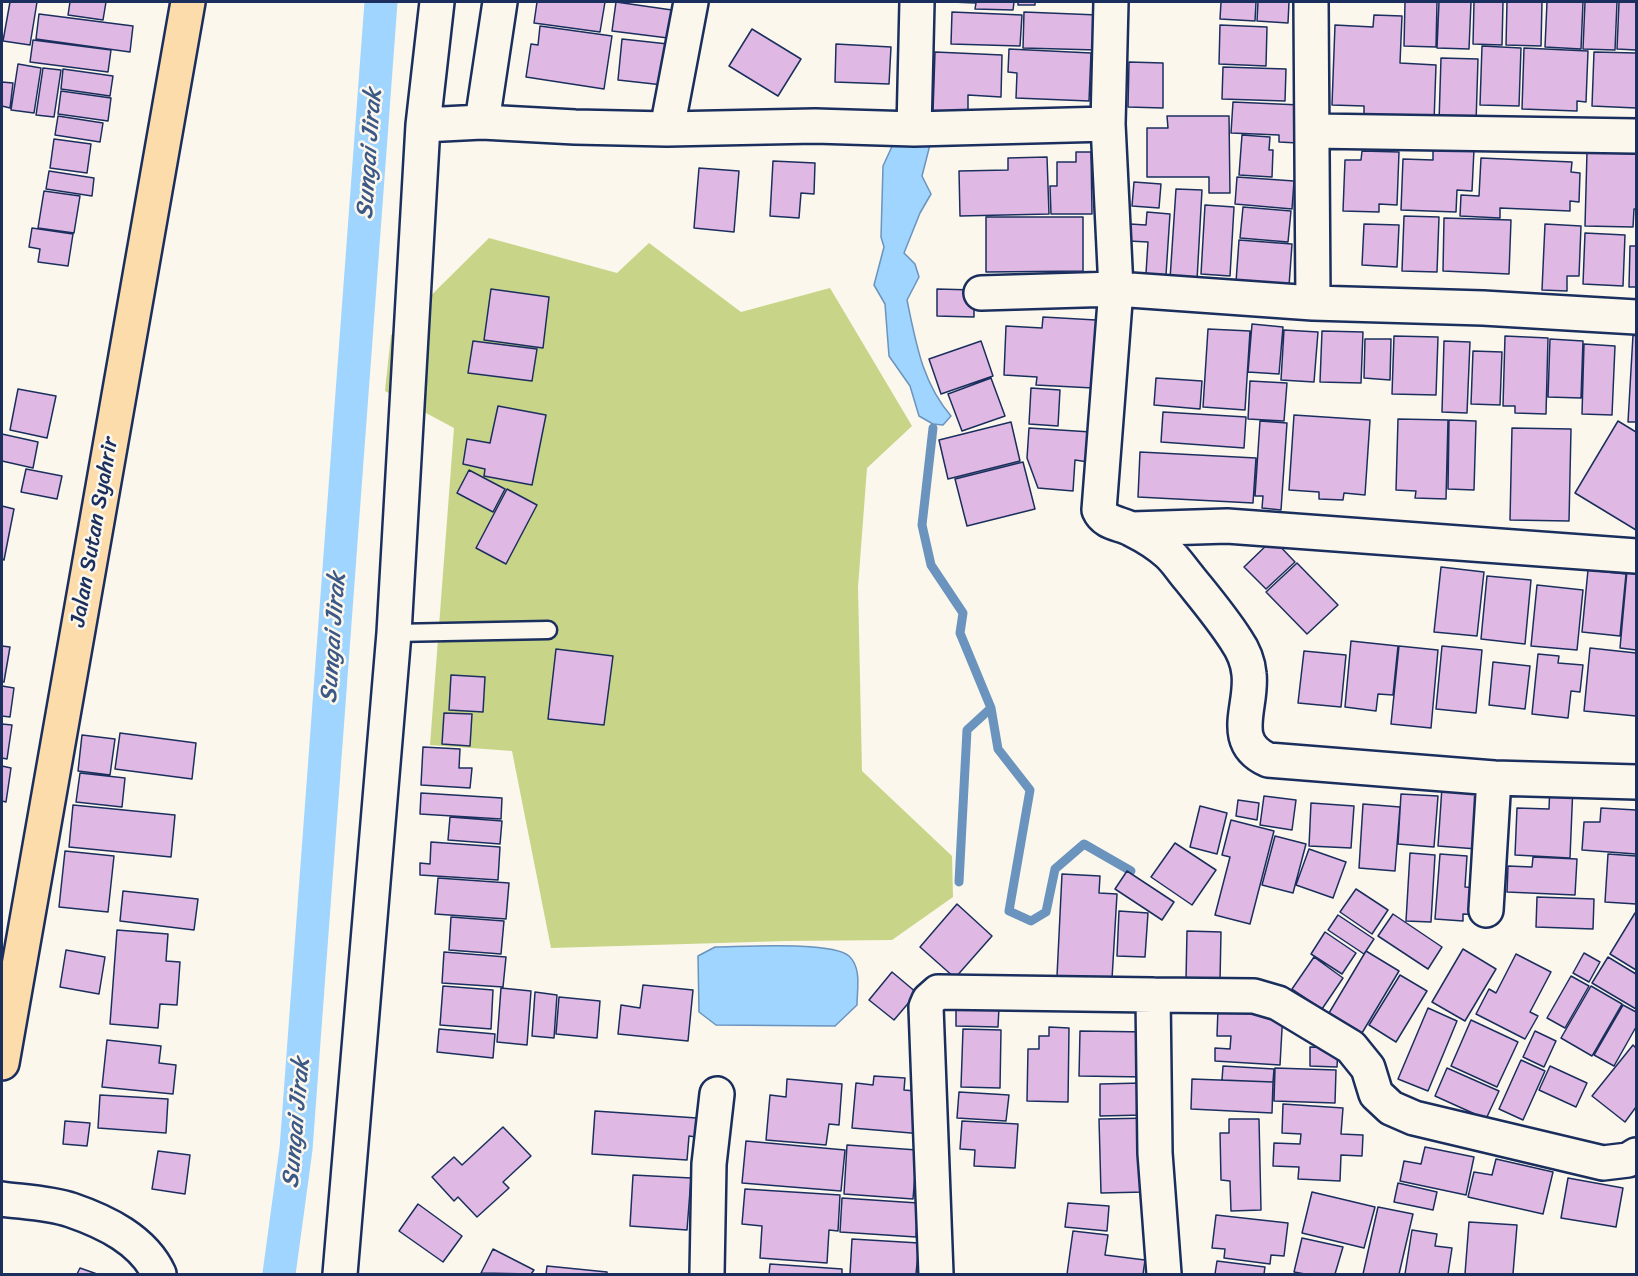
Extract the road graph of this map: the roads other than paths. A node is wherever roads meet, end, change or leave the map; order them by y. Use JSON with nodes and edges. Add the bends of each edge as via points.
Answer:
{"nodes":[{"id":1,"x":188,"y":2,"type":"edge"},
{"id":2,"x":437,"y":2,"type":"edge"},
{"id":3,"x":500,"y":2,"type":"edge"},
{"id":4,"x":691,"y":2,"type":"edge"},
{"id":5,"x":917,"y":2,"type":"edge"},
{"id":6,"x":1111,"y":2,"type":"edge"},
{"id":7,"x":1311,"y":2,"type":"edge"},
{"id":8,"x":482,"y":122,"type":"junction"},
{"id":9,"x":1108,"y":124,"type":"junction"},
{"id":10,"x":423,"y":125,"type":"junction"},
{"id":11,"x":667,"y":129,"type":"junction"},
{"id":12,"x":914,"y":129,"type":"junction"},
{"id":13,"x":1313,"y":131,"type":"junction"},
{"id":14,"x":1636,"y":136,"type":"edge"},
{"id":15,"x":1116,"y":289,"type":"junction"},
{"id":16,"x":981,"y":293,"type":"dead end"},
{"id":17,"x":1313,"y":303,"type":"junction"},
{"id":18,"x":1636,"y":317,"type":"edge"},
{"id":19,"x":1132,"y":529,"type":"junction"},
{"id":20,"x":1636,"y":556,"type":"edge"},
{"id":21,"x":548,"y":630,"type":"dead end"},
{"id":22,"x":394,"y":633,"type":"junction"},
{"id":23,"x":1494,"y":778,"type":"junction"},
{"id":24,"x":1636,"y":782,"type":"edge"},
{"id":25,"x":1486,"y":910,"type":"dead end"},
{"id":26,"x":1153,"y":995,"type":"junction"},
{"id":27,"x":2,"y":1063,"type":"edge"},
{"id":28,"x":717,"y":1094,"type":"dead end"},
{"id":29,"x":1636,"y":1155,"type":"edge"},
{"id":30,"x":2,"y":1199,"type":"edge"},
{"id":31,"x":159,"y":1275,"type":"edge"},
{"id":32,"x":340,"y":1275,"type":"edge"},
{"id":33,"x":708,"y":1275,"type":"edge"},
{"id":34,"x":936,"y":1275,"type":"edge"},
{"id":35,"x":1164,"y":1275,"type":"edge"}],
"edges":[{"from":1,"to":27,"type":"main road","name":"Jalan Sutan Syahrir"},
{"from":2,"to":10,"type":"street"},
{"from":3,"to":8,"type":"street"},
{"from":4,"to":11,"type":"street"},
{"from":5,"to":12,"type":"street"},
{"from":6,"to":9,"type":"street"},
{"from":7,"to":13,"type":"street"},
{"from":8,"to":10,"type":"street"},
{"from":8,"to":11,"type":"street"},
{"from":9,"to":12,"type":"street"},
{"from":9,"to":15,"type":"street"},
{"from":10,"to":22,"type":"street"},
{"from":11,"to":12,"type":"street"},
{"from":13,"to":14,"type":"street"},
{"from":13,"to":17,"type":"street"},
{"from":15,"to":16,"type":"street"},
{"from":15,"to":17,"type":"street"},
{"from":15,"to":19,"type":"street","via":[[1099,510],[1107,520]]},
{"from":17,"to":18,"type":"street"},
{"from":19,"to":20,"type":"street","via":[[1227,526]]},
{"from":19,"to":23,"type":"street","via":[[1168,553],[1243,649],[1250,673],[1243,724],[1245,736],[1260,756],[1268,760]]},
{"from":21,"to":22,"type":"lane"},
{"from":22,"to":32,"type":"street"},
{"from":23,"to":24,"type":"street"},
{"from":23,"to":25,"type":"street"},
{"from":26,"to":29,"type":"street","via":[[1254,996],[1278,1003],[1351,1047],[1368,1068],[1376,1094],[1391,1108],[1414,1118],[1603,1163]]},
{"from":26,"to":34,"type":"street","via":[[938,992],[929,1000],[926,1007]]},
{"from":26,"to":35,"type":"street","via":[[1155,1153]]},
{"from":28,"to":33,"type":"street","via":[[709,1164]]},
{"from":30,"to":31,"type":"street","via":[[70,1210],[128,1236],[152,1260]]}]}
